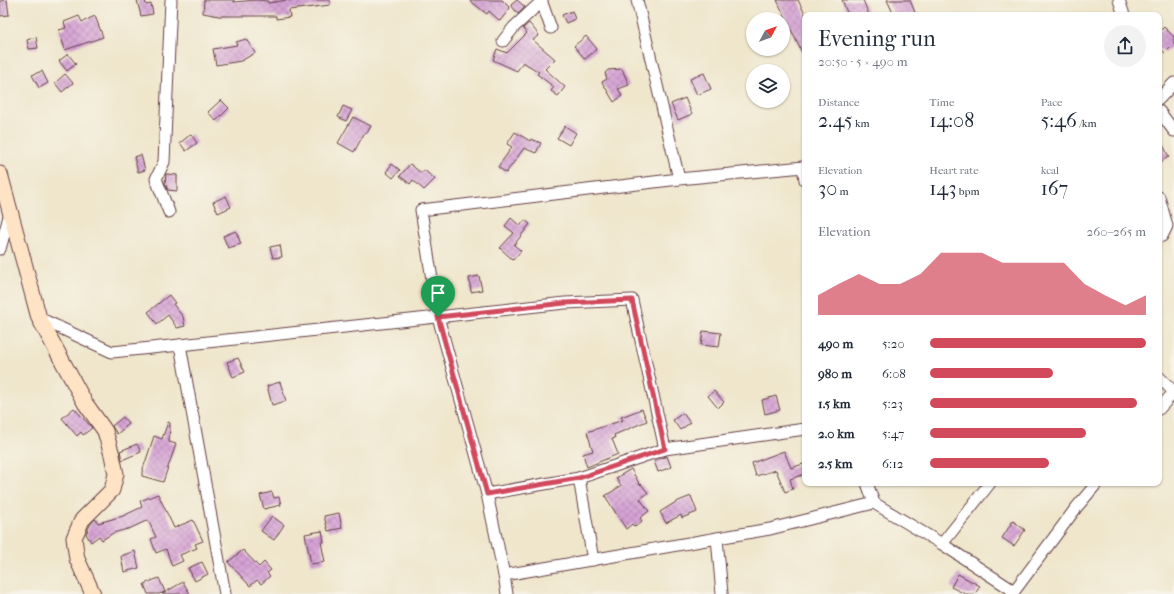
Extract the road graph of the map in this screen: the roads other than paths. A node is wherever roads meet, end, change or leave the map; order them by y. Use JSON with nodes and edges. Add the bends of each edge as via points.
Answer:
{"nodes":[{"id":1,"x":172,"y":0,"type":"edge"},
{"id":2,"x":542,"y":0,"type":"edge"},
{"id":3,"x":637,"y":0,"type":"edge"},
{"id":4,"x":1119,"y":0,"type":"edge"},
{"id":5,"x":1123,"y":12,"type":"edge"},
{"id":6,"x":551,"y":28,"type":"dead end"},
{"id":7,"x":503,"y":41,"type":"dead end"},
{"id":8,"x":1174,"y":83,"type":"edge"},
{"id":9,"x":1162,"y":96,"type":"edge"},
{"id":10,"x":1162,"y":115,"type":"edge"},
{"id":11,"x":1174,"y":131,"type":"edge"},
{"id":12,"x":802,"y":167,"type":"edge"},
{"id":13,"x":0,"y":174,"type":"edge"},
{"id":14,"x":679,"y":179,"type":"junction"},
{"id":15,"x":1162,"y":208,"type":"edge"},
{"id":16,"x":10,"y":212,"type":"junction"},
{"id":17,"x":169,"y":212,"type":"dead end"},
{"id":18,"x":1162,"y":236,"type":"edge"},
{"id":19,"x":0,"y":249,"type":"edge"},
{"id":20,"x":438,"y":317,"type":"junction"},
{"id":21,"x":39,"y":318,"type":"junction"},
{"id":22,"x":180,"y":345,"type":"junction"},
{"id":23,"x":1162,"y":379,"type":"edge"},
{"id":24,"x":1174,"y":392,"type":"edge"},
{"id":25,"x":1162,"y":406,"type":"edge"},
{"id":26,"x":802,"y":429,"type":"edge"},
{"id":27,"x":665,"y":449,"type":"junction"},
{"id":28,"x":579,"y":478,"type":"junction"},
{"id":29,"x":868,"y":486,"type":"edge"},
{"id":30,"x":988,"y":486,"type":"edge"},
{"id":31,"x":1094,"y":486,"type":"edge"},
{"id":32,"x":487,"y":494,"type":"junction"},
{"id":33,"x":874,"y":503,"type":"junction"},
{"id":34,"x":717,"y":538,"type":"junction"},
{"id":35,"x":942,"y":544,"type":"junction"},
{"id":36,"x":593,"y":560,"type":"junction"},
{"id":37,"x":504,"y":575,"type":"junction"},
{"id":38,"x":1013,"y":593,"type":"edge"},
{"id":39,"x":92,"y":594,"type":"edge"},
{"id":40,"x":225,"y":594,"type":"edge"},
{"id":41,"x":507,"y":594,"type":"edge"},
{"id":42,"x":722,"y":594,"type":"edge"}],
"edges":[{"from":1,"to":17,"type":"street","via":[[164,162],[156,179]]},
{"from":2,"to":6,"type":"street"},
{"from":2,"to":7,"type":"street"},
{"from":3,"to":14,"type":"street"},
{"from":4,"to":5,"type":"street"},
{"from":8,"to":9,"type":"street"},
{"from":10,"to":11,"type":"street"},
{"from":12,"to":14,"type":"street"},
{"from":13,"to":16,"type":"street"},
{"from":14,"to":20,"type":"street","via":[[421,210]]},
{"from":15,"to":18,"type":"street","via":[[1167,226]]},
{"from":16,"to":19,"type":"street"},
{"from":16,"to":21,"type":"street"},
{"from":20,"to":22,"type":"street"},
{"from":20,"to":27,"type":"street","via":[[565,303],[632,300]]},
{"from":20,"to":32,"type":"street"},
{"from":21,"to":22,"type":"street","via":[[112,352]]},
{"from":21,"to":39,"type":"street","via":[[85,403],[105,431],[116,474],[112,490],[82,520],[74,538],[77,558]]},
{"from":22,"to":40,"type":"street"},
{"from":23,"to":24,"type":"street"},
{"from":24,"to":25,"type":"street"},
{"from":26,"to":27,"type":"street"},
{"from":27,"to":28,"type":"street"},
{"from":28,"to":32,"type":"street"},
{"from":28,"to":36,"type":"street"},
{"from":29,"to":33,"type":"street"},
{"from":30,"to":35,"type":"street"},
{"from":31,"to":38,"type":"street"},
{"from":32,"to":37,"type":"street"},
{"from":33,"to":34,"type":"street","via":[[770,529]]},
{"from":33,"to":35,"type":"street"},
{"from":34,"to":36,"type":"street"},
{"from":34,"to":42,"type":"street"},
{"from":35,"to":38,"type":"street"},
{"from":36,"to":37,"type":"street"},
{"from":37,"to":41,"type":"street"}]}
